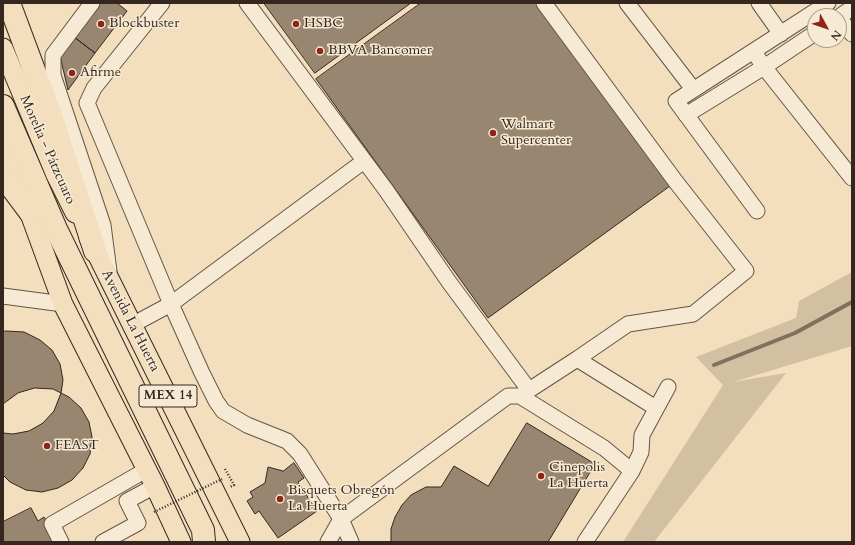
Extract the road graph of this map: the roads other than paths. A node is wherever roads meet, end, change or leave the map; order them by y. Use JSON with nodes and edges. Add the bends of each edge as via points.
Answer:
{"nodes":[{"id":1,"x":9,"y":3,"type":"edge"},
{"id":2,"x":92,"y":3,"type":"edge"},
{"id":3,"x":162,"y":3,"type":"edge"},
{"id":4,"x":247,"y":3,"type":"edge"},
{"id":5,"x":544,"y":3,"type":"edge"},
{"id":6,"x":627,"y":3,"type":"edge"},
{"id":7,"x":759,"y":3,"type":"edge"},
{"id":8,"x":828,"y":3,"type":"edge"},
{"id":9,"x":781,"y":34,"type":"junction"},
{"id":10,"x":807,"y":38,"type":"edge"},
{"id":11,"x":3,"y":48,"type":"edge"},
{"id":12,"x":754,"y":52,"type":"junction"},
{"id":13,"x":764,"y":67,"type":"junction"},
{"id":14,"x":693,"y":90,"type":"junction"},
{"id":15,"x":3,"y":106,"type":"edge"},
{"id":16,"x":686,"y":115,"type":"junction"},
{"id":17,"x":3,"y":140,"type":"edge"},
{"id":18,"x":364,"y":161,"type":"junction"},
{"id":19,"x":3,"y":176,"type":"edge"},
{"id":20,"x":852,"y":178,"type":"edge"},
{"id":21,"x":757,"y":211,"type":"dead end"},
{"id":22,"x":30,"y":212,"type":"junction"},
{"id":23,"x":95,"y":251,"type":"junction"},
{"id":24,"x":110,"y":282,"type":"junction"},
{"id":25,"x":3,"y":296,"type":"edge"},
{"id":26,"x":63,"y":304,"type":"junction"},
{"id":27,"x":171,"y":304,"type":"junction"},
{"id":28,"x":132,"y":325,"type":"junction"},
{"id":29,"x":577,"y":359,"type":"junction"},
{"id":30,"x":668,"y":387,"type":"dead end"},
{"id":31,"x":524,"y":393,"type":"junction"},
{"id":32,"x":656,"y":408,"type":"junction"},
{"id":33,"x":632,"y":471,"type":"junction"},
{"id":34,"x":150,"y":478,"type":"junction"},
{"id":35,"x":341,"y":519,"type":"junction"},
{"id":36,"x":61,"y":542,"type":"edge"},
{"id":37,"x":103,"y":542,"type":"edge"},
{"id":38,"x":181,"y":542,"type":"edge"},
{"id":39,"x":204,"y":542,"type":"edge"},
{"id":40,"x":240,"y":542,"type":"edge"},
{"id":41,"x":328,"y":542,"type":"edge"},
{"id":42,"x":351,"y":542,"type":"edge"},
{"id":43,"x":585,"y":542,"type":"edge"}],
"edges":[{"from":1,"to":23,"type":"highway","via":[[50,113]]},
{"from":2,"to":24,"type":"street","via":[[53,55],[53,75],[103,225]]},
{"from":3,"to":27,"type":"street","via":[[94,88],[87,103]]},
{"from":4,"to":18,"type":"street"},
{"from":5,"to":29,"type":"street","via":[[746,272],[693,314],[628,324]]},
{"from":6,"to":14,"type":"street"},
{"from":7,"to":9,"type":"street"},
{"from":8,"to":9,"type":"street"},
{"from":9,"to":12,"type":"street"},
{"from":10,"to":13,"type":"street"},
{"from":11,"to":23,"type":"main road","name":"Morelia - Pátzcuaro","number":"MEX 14","via":[[56,175]]},
{"from":12,"to":13,"type":"street"},
{"from":12,"to":14,"type":"street"},
{"from":13,"to":16,"type":"street"},
{"from":13,"to":20,"type":"street"},
{"from":14,"to":16,"type":"street","via":[[676,101]]},
{"from":15,"to":39,"type":"highway","via":[[56,229],[203,530]]},
{"from":16,"to":21,"type":"street"},
{"from":17,"to":22,"type":"main road"},
{"from":18,"to":27,"type":"street"},
{"from":18,"to":31,"type":"street"},
{"from":19,"to":22,"type":"highway"},
{"from":22,"to":26,"type":"main road"},
{"from":23,"to":24,"type":"main road","name":"Avenida La Huerta","number":"MEX 14"},
{"from":24,"to":28,"type":"main road","name":"Avenida La Huerta","number":"MEX 14"},
{"from":25,"to":26,"type":"street"},
{"from":26,"to":34,"type":"main road"},
{"from":27,"to":28,"type":"street"},
{"from":27,"to":35,"type":"street","via":[[202,373],[223,411],[247,425],[287,441],[300,454]]},
{"from":28,"to":40,"type":"main road","name":"Avenida La Huerta","number":"MEX 14"},
{"from":29,"to":31,"type":"street"},
{"from":29,"to":32,"type":"street"},
{"from":30,"to":32,"type":"street"},
{"from":31,"to":33,"type":"street","via":[[604,448]]},
{"from":31,"to":35,"type":"street","via":[[508,396]]},
{"from":32,"to":33,"type":"street","via":[[642,435],[641,452]]},
{"from":33,"to":43,"type":"street"},
{"from":34,"to":36,"type":"street","via":[[52,524]]},
{"from":34,"to":37,"type":"street","via":[[127,501],[138,523]]},
{"from":34,"to":38,"type":"main road"},
{"from":35,"to":41,"type":"street"},
{"from":35,"to":42,"type":"street"}]}
